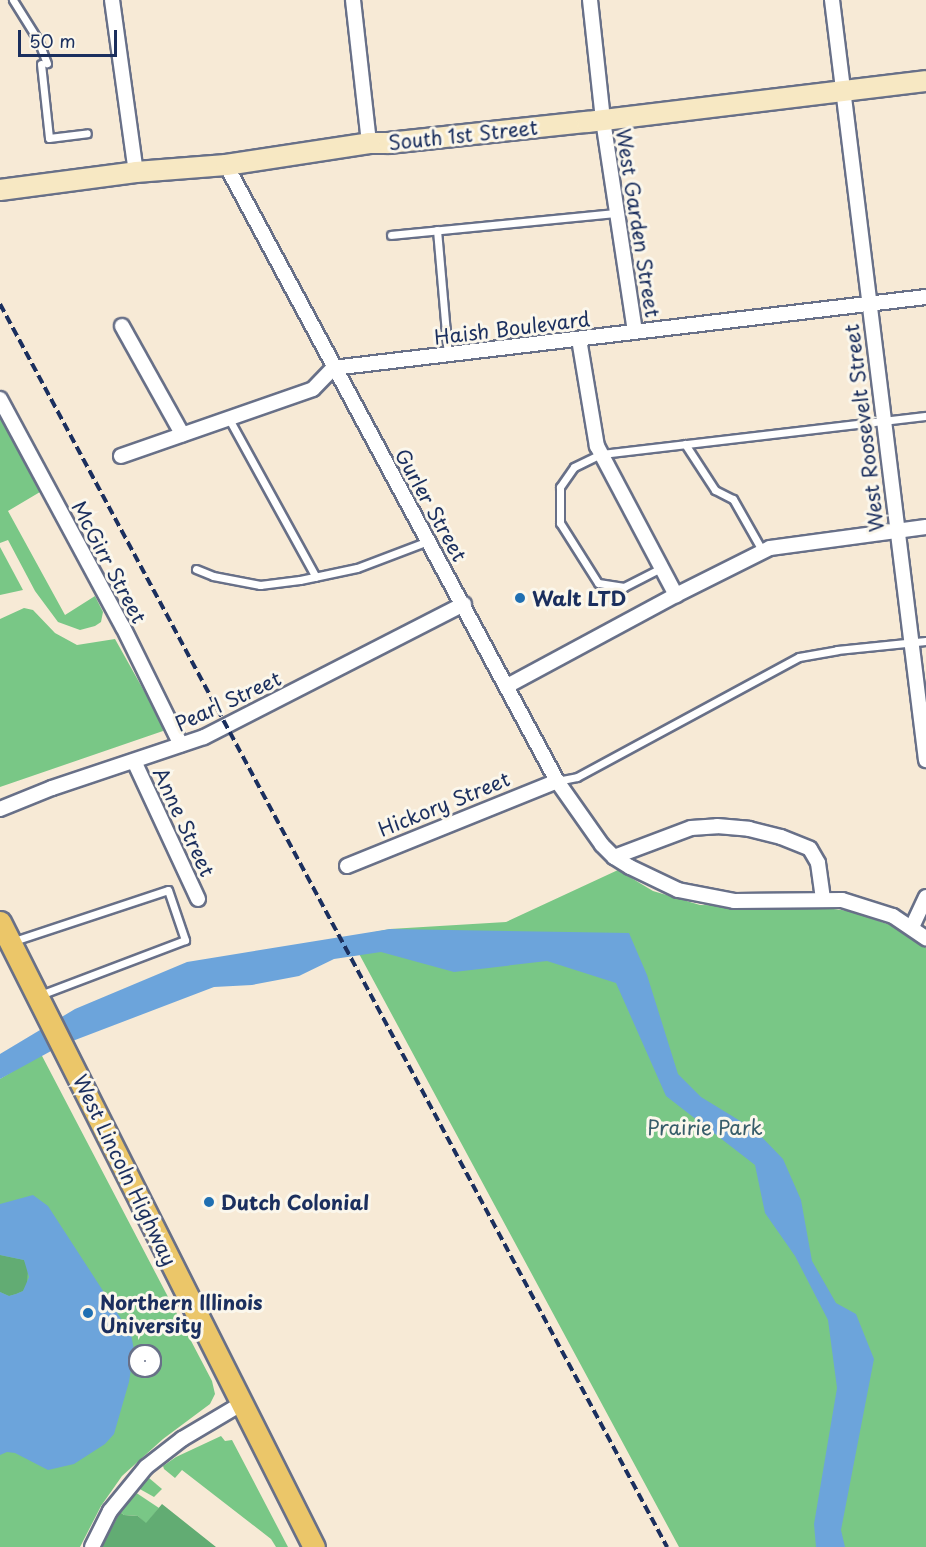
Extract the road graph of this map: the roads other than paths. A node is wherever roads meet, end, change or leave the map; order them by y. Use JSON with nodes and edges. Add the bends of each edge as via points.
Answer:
{"nodes":[{"id":1,"x":14,"y":0,"type":"edge"},
{"id":2,"x":112,"y":0,"type":"edge"},
{"id":3,"x":353,"y":0,"type":"edge"},
{"id":4,"x":590,"y":0,"type":"edge"},
{"id":5,"x":832,"y":0,"type":"edge"},
{"id":6,"x":926,"y":81,"type":"edge"},
{"id":7,"x":842,"y":91,"type":"junction"},
{"id":8,"x":603,"y":120,"type":"junction"},
{"id":9,"x":87,"y":133,"type":"dead end"},
{"id":10,"x":369,"y":143,"type":"junction"},
{"id":11,"x":226,"y":165,"type":"junction"},
{"id":12,"x":136,"y":172,"type":"junction"},
{"id":13,"x":0,"y":190,"type":"edge"},
{"id":14,"x":617,"y":213,"type":"junction"},
{"id":15,"x":437,"y":230,"type":"junction"},
{"id":16,"x":391,"y":235,"type":"dead end"},
{"id":17,"x":926,"y":297,"type":"edge"},
{"id":18,"x":868,"y":304,"type":"junction"},
{"id":19,"x":122,"y":326,"type":"dead end"},
{"id":20,"x":635,"y":332,"type":"junction"},
{"id":21,"x":579,"y":339,"type":"junction"},
{"id":22,"x":448,"y":356,"type":"junction"},
{"id":23,"x":333,"y":368,"type":"junction"},
{"id":24,"x":0,"y":399,"type":"edge"},
{"id":25,"x":926,"y":416,"type":"edge"},
{"id":26,"x":229,"y":418,"type":"junction"},
{"id":27,"x":882,"y":421,"type":"junction"},
{"id":28,"x":182,"y":434,"type":"junction"},
{"id":29,"x":686,"y":444,"type":"junction"},
{"id":30,"x":601,"y":454,"type":"junction"},
{"id":31,"x":121,"y":456,"type":"dead end"},
{"id":32,"x":926,"y":527,"type":"edge"},
{"id":33,"x":896,"y":531,"type":"junction"},
{"id":34,"x":428,"y":541,"type":"junction"},
{"id":35,"x":762,"y":552,"type":"junction"},
{"id":36,"x":661,"y":568,"type":"junction"},
{"id":37,"x":196,"y":569,"type":"dead end"},
{"id":38,"x":316,"y":577,"type":"junction"},
{"id":39,"x":676,"y":595,"type":"junction"},
{"id":40,"x":464,"y":604,"type":"junction"},
{"id":41,"x":926,"y":641,"type":"edge"},
{"id":42,"x":910,"y":642,"type":"junction"},
{"id":43,"x":507,"y":686,"type":"junction"},
{"id":44,"x":181,"y":745,"type":"junction"},
{"id":45,"x":135,"y":760,"type":"junction"},
{"id":46,"x":926,"y":760,"type":"edge"},
{"id":47,"x":557,"y":781,"type":"junction"},
{"id":48,"x":0,"y":809,"type":"edge"},
{"id":49,"x":614,"y":857,"type":"junction"},
{"id":50,"x":347,"y":866,"type":"dead end"},
{"id":51,"x":926,"y":897,"type":"edge"},
{"id":52,"x":823,"y":898,"type":"junction"},
{"id":53,"x":198,"y":899,"type":"dead end"},
{"id":54,"x":0,"y":922,"type":"edge"},
{"id":55,"x":912,"y":927,"type":"junction"},
{"id":56,"x":926,"y":938,"type":"edge"},
{"id":57,"x":10,"y":942,"type":"junction"},
{"id":58,"x":35,"y":991,"type":"junction"},
{"id":59,"x":241,"y":1404,"type":"junction"},
{"id":60,"x":92,"y":1547,"type":"edge"},
{"id":61,"x":314,"y":1547,"type":"edge"}],
"edges":[{"from":1,"to":9,"type":"lane","via":[[38,40],[44,64],[49,138]]},
{"from":2,"to":12,"type":"street"},
{"from":3,"to":10,"type":"street"},
{"from":4,"to":8,"type":"street","name":"West Garden Street"},
{"from":5,"to":7,"type":"street","name":"West Roosevelt Street"},
{"from":6,"to":7,"type":"street","name":"South 1st Street"},
{"from":7,"to":8,"type":"street","name":"South 1st Street"},
{"from":7,"to":18,"type":"street","name":"West Roosevelt Street"},
{"from":8,"to":10,"type":"street","name":"South 1st Street"},
{"from":8,"to":14,"type":"street","name":"West Garden Street"},
{"from":10,"to":11,"type":"street","name":"South 1st Street"},
{"from":11,"to":12,"type":"street","name":"South 1st Street"},
{"from":11,"to":23,"type":"street","name":"Gurler Street"},
{"from":12,"to":13,"type":"street","name":"South 1st Street"},
{"from":14,"to":15,"type":"lane"},
{"from":14,"to":20,"type":"street","name":"West Garden Street"},
{"from":15,"to":16,"type":"lane"},
{"from":15,"to":22,"type":"lane"},
{"from":17,"to":18,"type":"street","name":"Haish Boulevard"},
{"from":18,"to":20,"type":"street","name":"Haish Boulevard"},
{"from":18,"to":27,"type":"street","name":"West Roosevelt Street"},
{"from":19,"to":28,"type":"street"},
{"from":20,"to":21,"type":"street","name":"Haish Boulevard"},
{"from":21,"to":22,"type":"street","name":"Haish Boulevard"},
{"from":21,"to":30,"type":"street"},
{"from":22,"to":23,"type":"street","name":"Haish Boulevard"},
{"from":23,"to":26,"type":"street","via":[[313,389]]},
{"from":23,"to":34,"type":"street","name":"Gurler Street"},
{"from":24,"to":44,"type":"street","name":"McGirr Street","via":[[123,627]]},
{"from":25,"to":27,"type":"lane"},
{"from":26,"to":28,"type":"street"},
{"from":26,"to":38,"type":"lane"},
{"from":27,"to":29,"type":"lane"},
{"from":27,"to":33,"type":"street","name":"West Roosevelt Street"},
{"from":28,"to":31,"type":"street"},
{"from":29,"to":30,"type":"lane"},
{"from":29,"to":35,"type":"lane","via":[[715,490],[733,499]]},
{"from":30,"to":36,"type":"street"},
{"from":30,"to":36,"type":"lane","via":[[574,467],[560,487],[560,523],[598,584],[624,587]]},
{"from":32,"to":33,"type":"street"},
{"from":33,"to":35,"type":"street"},
{"from":33,"to":42,"type":"street","name":"West Roosevelt Street"},
{"from":34,"to":38,"type":"lane","via":[[357,568]]},
{"from":34,"to":40,"type":"street","name":"Gurler Street"},
{"from":35,"to":39,"type":"street"},
{"from":36,"to":39,"type":"street"},
{"from":37,"to":38,"type":"lane","via":[[260,585]]},
{"from":39,"to":43,"type":"street"},
{"from":40,"to":43,"type":"street","name":"Gurler Street"},
{"from":40,"to":44,"type":"street","name":"Pearl Street","via":[[236,722]]},
{"from":41,"to":42,"type":"lane"},
{"from":42,"to":46,"type":"street","name":"West Roosevelt Street"},
{"from":42,"to":47,"type":"lane","via":[[799,657],[577,777]]},
{"from":43,"to":47,"type":"street","name":"Gurler Street"},
{"from":44,"to":45,"type":"street","name":"Pearl Street"},
{"from":45,"to":48,"type":"street","name":"Pearl Street"},
{"from":45,"to":53,"type":"street","name":"Anne Street"},
{"from":47,"to":49,"type":"street","name":"Gurler Street"},
{"from":47,"to":50,"type":"street","name":"Hickory Street"},
{"from":49,"to":52,"type":"street","via":[[678,890],[714,899]]},
{"from":49,"to":52,"type":"street","via":[[691,828],[749,829],[810,849],[818,863]]},
{"from":51,"to":55,"type":"street"},
{"from":52,"to":55,"type":"street","via":[[866,906]]},
{"from":54,"to":57,"type":"main road","name":"West Lincoln Highway"},
{"from":55,"to":56,"type":"street"},
{"from":57,"to":58,"type":"main road","name":"West Lincoln Highway"},
{"from":57,"to":58,"type":"lane","via":[[168,890],[185,940]]},
{"from":58,"to":59,"type":"main road","name":"West Lincoln Highway"},
{"from":59,"to":60,"type":"street","via":[[182,1439],[146,1467],[110,1510]]},
{"from":59,"to":61,"type":"main road","name":"West Lincoln Highway"}]}
